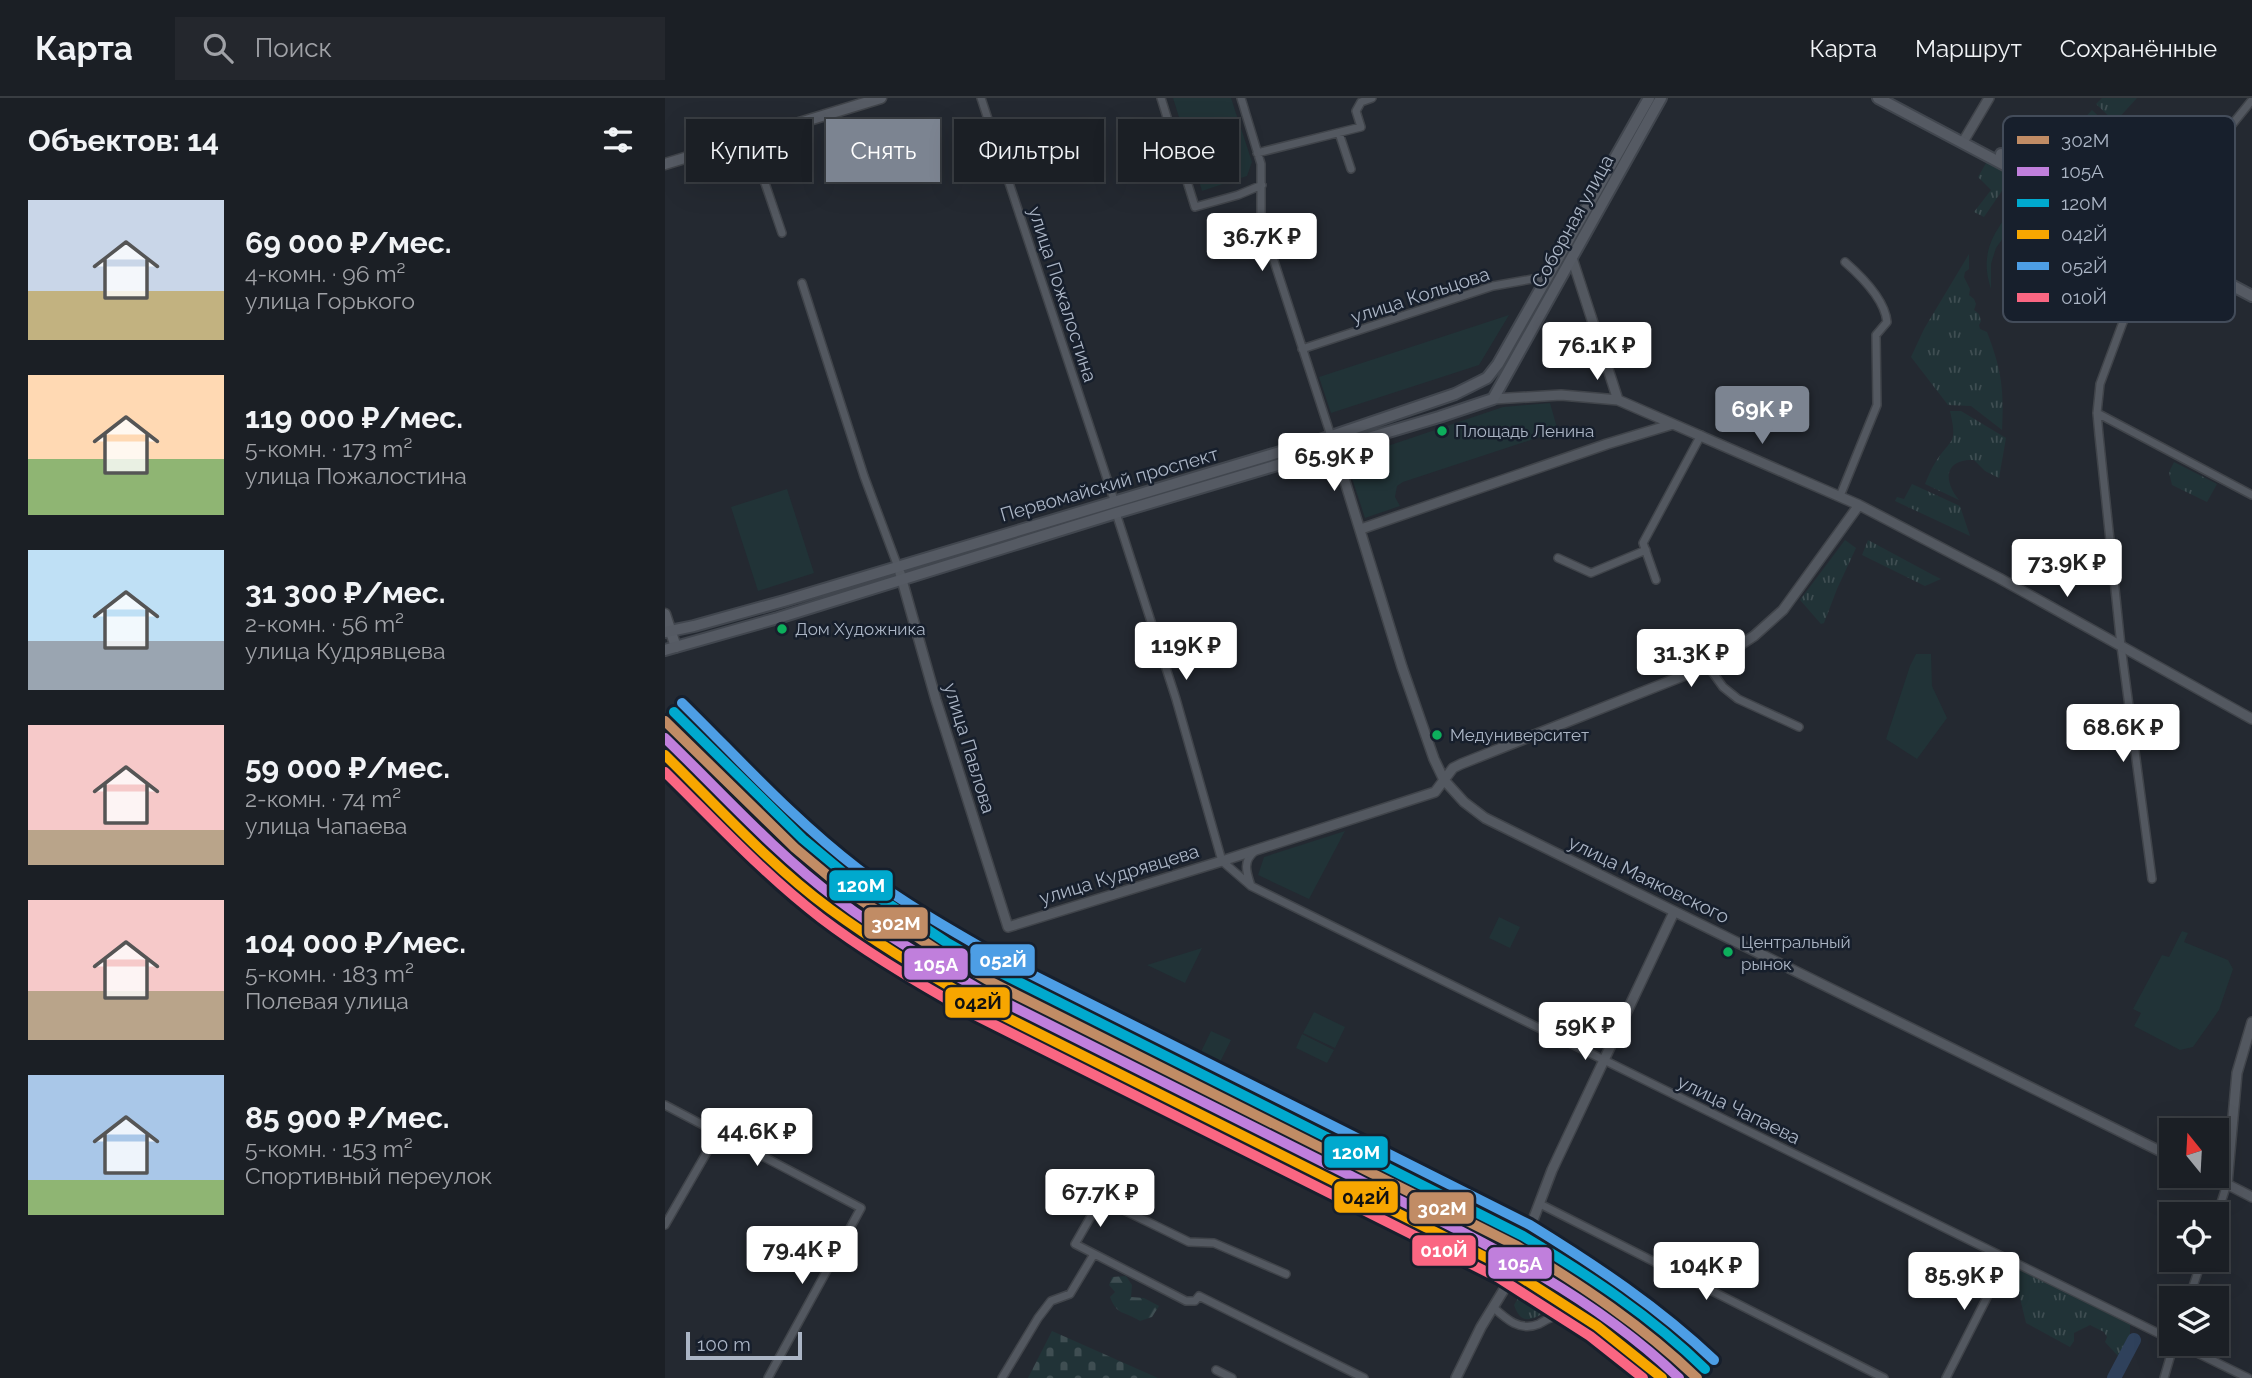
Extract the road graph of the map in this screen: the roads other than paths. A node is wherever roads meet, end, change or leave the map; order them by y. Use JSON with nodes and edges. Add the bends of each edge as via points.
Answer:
{"nodes":[{"id":1,"x":881,"y":98,"type":"edge"},
{"id":2,"x":981,"y":98,"type":"edge"},
{"id":3,"x":1161,"y":98,"type":"edge"},
{"id":4,"x":1241,"y":98,"type":"edge"},
{"id":5,"x":1372,"y":98,"type":"edge"},
{"id":6,"x":1649,"y":98,"type":"edge"},
{"id":7,"x":1661,"y":98,"type":"edge"},
{"id":8,"x":1878,"y":98,"type":"edge"},
{"id":9,"x":1894,"y":98,"type":"edge"},
{"id":10,"x":1989,"y":98,"type":"edge"},
{"id":11,"x":2252,"y":100,"type":"edge"},
{"id":12,"x":812,"y":120,"type":"edge"},
{"id":13,"x":2235,"y":121,"type":"edge"},
{"id":14,"x":1339,"y":133,"type":"junction"},
{"id":15,"x":1964,"y":139,"type":"junction"},
{"id":16,"x":1257,"y":153,"type":"junction"},
{"id":17,"x":686,"y":158,"type":"edge"},
{"id":18,"x":2003,"y":160,"type":"edge"},
{"id":19,"x":665,"y":164,"type":"edge"},
{"id":20,"x":1351,"y":169,"type":"dead end"},
{"id":21,"x":765,"y":182,"type":"edge"},
{"id":22,"x":1262,"y":185,"type":"junction"},
{"id":23,"x":782,"y":233,"type":"dead end"},
{"id":24,"x":1572,"y":258,"type":"junction"},
{"id":25,"x":1845,"y":262,"type":"dead end"},
{"id":26,"x":1549,"y":276,"type":"junction"},
{"id":27,"x":2235,"y":280,"type":"edge"},
{"id":28,"x":802,"y":283,"type":"dead end"},
{"id":29,"x":2235,"y":287,"type":"edge"},
{"id":30,"x":2252,"y":288,"type":"edge"},
{"id":31,"x":2252,"y":296,"type":"edge"},
{"id":32,"x":2124,"y":322,"type":"edge"},
{"id":33,"x":1302,"y":349,"type":"junction"},
{"id":34,"x":1487,"y":378,"type":"joint"},
{"id":35,"x":1493,"y":398,"type":"junction"},
{"id":36,"x":1618,"y":400,"type":"junction"},
{"id":37,"x":2097,"y":413,"type":"junction"},
{"id":38,"x":1673,"y":424,"type":"junction"},
{"id":39,"x":1701,"y":435,"type":"junction"},
{"id":40,"x":1331,"y":436,"type":"junction"},
{"id":41,"x":1335,"y":448,"type":"junction"},
{"id":42,"x":2252,"y":495,"type":"edge"},
{"id":43,"x":1840,"y":496,"type":"junction"},
{"id":44,"x":1114,"y":500,"type":"junction"},
{"id":45,"x":1859,"y":505,"type":"junction"},
{"id":46,"x":1116,"y":513,"type":"junction"},
{"id":47,"x":1361,"y":529,"type":"junction"},
{"id":48,"x":1646,"y":550,"type":"junction"},
{"id":49,"x":1557,"y":558,"type":"dead end"},
{"id":50,"x":898,"y":566,"type":"junction"},
{"id":51,"x":902,"y":579,"type":"junction"},
{"id":52,"x":1656,"y":580,"type":"dead end"},
{"id":53,"x":665,"y":614,"type":"edge"},
{"id":54,"x":668,"y":631,"type":"edge"},
{"id":55,"x":2121,"y":646,"type":"junction"},
{"id":56,"x":671,"y":649,"type":"edge"},
{"id":57,"x":1708,"y":666,"type":"junction"},
{"id":58,"x":2252,"y":719,"type":"edge"},
{"id":59,"x":1799,"y":727,"type":"dead end"},
{"id":60,"x":1444,"y":780,"type":"junction"},
{"id":61,"x":1256,"y":850,"type":"junction"},
{"id":62,"x":1241,"y":855,"type":"junction"},
{"id":63,"x":1222,"y":861,"type":"junction"},
{"id":64,"x":1238,"y":875,"type":"junction"},
{"id":65,"x":2152,"y":879,"type":"dead end"},
{"id":66,"x":1251,"y":886,"type":"junction"},
{"id":67,"x":1674,"y":912,"type":"junction"},
{"id":68,"x":1008,"y":927,"type":"joint"},
{"id":69,"x":2252,"y":1022,"type":"edge"},
{"id":70,"x":1603,"y":1059,"type":"junction"},
{"id":71,"x":665,"y":1105,"type":"edge"},
{"id":72,"x":718,"y":1132,"type":"junction"},
{"id":73,"x":2159,"y":1151,"type":"edge"},
{"id":74,"x":2229,"y":1162,"type":"edge"},
{"id":75,"x":2229,"y":1185,"type":"edge"},
{"id":76,"x":2252,"y":1197,"type":"edge"},
{"id":77,"x":1540,"y":1204,"type":"junction"},
{"id":78,"x":665,"y":1225,"type":"edge"},
{"id":79,"x":1094,"y":1254,"type":"junction"},
{"id":80,"x":2007,"y":1258,"type":"junction"},
{"id":81,"x":1286,"y":1274,"type":"dead end"},
{"id":82,"x":1493,"y":1307,"type":"junction"},
{"id":83,"x":2159,"y":1334,"type":"edge"},
{"id":84,"x":2171,"y":1356,"type":"edge"},
{"id":85,"x":2202,"y":1356,"type":"edge"},
{"id":86,"x":1216,"y":1370,"type":"dead end"},
{"id":87,"x":768,"y":1378,"type":"edge"},
{"id":88,"x":1002,"y":1378,"type":"edge"},
{"id":89,"x":1231,"y":1378,"type":"edge"},
{"id":90,"x":1364,"y":1378,"type":"edge"},
{"id":91,"x":1456,"y":1378,"type":"edge"},
{"id":92,"x":1640,"y":1378,"type":"edge"},
{"id":93,"x":1884,"y":1378,"type":"edge"},
{"id":94,"x":1945,"y":1378,"type":"edge"},
{"id":95,"x":2164,"y":1378,"type":"edge"},
{"id":96,"x":2248,"y":1378,"type":"edge"}],
"edges":[{"from":1,"to":12,"type":"main road"},
{"from":2,"to":44,"type":"street","name":"улица Пожалостина"},
{"from":3,"to":22,"type":"street","via":[[1195,207]]},
{"from":4,"to":16,"type":"street"},
{"from":5,"to":14,"type":"street","via":[[1361,102],[1356,111],[1361,127]]},
{"from":6,"to":26,"type":"main road","name":"Соборная улица"},
{"from":7,"to":24,"type":"main road","name":"Соборная улица"},
{"from":8,"to":15,"type":"main road"},
{"from":9,"to":15,"type":"main road"},
{"from":10,"to":15,"type":"street"},
{"from":11,"to":13,"type":"street"},
{"from":14,"to":16,"type":"street"},
{"from":14,"to":20,"type":"street"},
{"from":15,"to":18,"type":"main road"},
{"from":16,"to":22,"type":"street"},
{"from":17,"to":19,"type":"main road"},
{"from":21,"to":23,"type":"street"},
{"from":22,"to":33,"type":"street","via":[[1261,221]]},
{"from":24,"to":35,"type":"main road","name":"Соборная улица"},
{"from":24,"to":36,"type":"street"},
{"from":25,"to":43,"type":"street","via":[[1866,284],[1887,322],[1876,335],[1877,405]]},
{"from":26,"to":33,"type":"street","name":"улица Кольцова","via":[[1493,286]]},
{"from":26,"to":34,"type":"main road","name":"Соборная улица"},
{"from":27,"to":30,"type":"main road"},
{"from":28,"to":50,"type":"street"},
{"from":29,"to":31,"type":"main road"},
{"from":32,"to":37,"type":"street","via":[[2100,384]]},
{"from":33,"to":40,"type":"street"},
{"from":34,"to":40,"type":"main road","name":"Первомайский проспект","via":[[1455,394]]},
{"from":35,"to":36,"type":"street","via":[[1561,395]]},
{"from":35,"to":41,"type":"main road","name":"Первомайский проспект"},
{"from":36,"to":38,"type":"street"},
{"from":37,"to":42,"type":"street"},
{"from":37,"to":55,"type":"street"},
{"from":38,"to":39,"type":"street"},
{"from":38,"to":47,"type":"street"},
{"from":39,"to":43,"type":"street"},
{"from":39,"to":48,"type":"street","via":[[1643,543]]},
{"from":40,"to":41,"type":"street","name":"улица Маяковского"},
{"from":40,"to":44,"type":"main road","name":"Первомайский проспект"},
{"from":41,"to":46,"type":"main road","name":"Первомайский проспект"},
{"from":41,"to":47,"type":"street","name":"улица Маяковского"},
{"from":43,"to":45,"type":"street"},
{"from":44,"to":50,"type":"main road","name":"Первомайский проспект"},
{"from":45,"to":55,"type":"street"},
{"from":45,"to":57,"type":"street","name":"улица Кудрявцева","via":[[1783,610]]},
{"from":46,"to":51,"type":"main road","name":"Первомайский проспект"},
{"from":46,"to":63,"type":"street"},
{"from":47,"to":60,"type":"street","name":"улица Маяковского","via":[[1402,667]]},
{"from":48,"to":49,"type":"street","via":[[1591,573]]},
{"from":48,"to":52,"type":"street"},
{"from":50,"to":51,"type":"street"},
{"from":50,"to":54,"type":"main road","name":"Первомайский проспект"},
{"from":51,"to":56,"type":"main road","name":"Первомайский проспект"},
{"from":51,"to":68,"type":"street","name":"улица Павлова"},
{"from":53,"to":54,"type":"main road"},
{"from":54,"to":56,"type":"main road"},
{"from":55,"to":58,"type":"street"},
{"from":55,"to":65,"type":"street"},
{"from":57,"to":59,"type":"street","via":[[1738,699]]},
{"from":57,"to":60,"type":"street","name":"улица Кудрявцева","via":[[1461,764]]},
{"from":60,"to":61,"type":"street","name":"улица Кудрявцева","via":[[1435,792]]},
{"from":60,"to":67,"type":"street","name":"улица Маяковского","via":[[1485,818]]},
{"from":61,"to":62,"type":"street","name":"улица Кудрявцева"},
{"from":61,"to":66,"type":"street","via":[[1246,861]]},
{"from":62,"to":63,"type":"street","name":"улица Кудрявцева"},
{"from":62,"to":64,"type":"street","via":[[1235,861]]},
{"from":63,"to":64,"type":"street","name":"улица Чапаева"},
{"from":63,"to":68,"type":"street","name":"улица Кудрявцева"},
{"from":64,"to":66,"type":"street","name":"улица Чапаева"},
{"from":66,"to":70,"type":"street","name":"улица Чапаева"},
{"from":67,"to":70,"type":"street"},
{"from":67,"to":73,"type":"street","name":"улица Маяковского"},
{"from":69,"to":74,"type":"street","via":[[2237,1073]]},
{"from":70,"to":77,"type":"street"},
{"from":70,"to":80,"type":"street","name":"улица Чапаева"},
{"from":71,"to":72,"type":"street"},
{"from":72,"to":78,"type":"street"},
{"from":72,"to":87,"type":"street","via":[[861,1208]]},
{"from":75,"to":76,"type":"street"},
{"from":77,"to":82,"type":"street","via":[[1511,1278]]},
{"from":77,"to":93,"type":"street"},
{"from":79,"to":81,"type":"street","via":[[1075,1244],[1101,1199],[1189,1242],[1214,1243]]},
{"from":79,"to":88,"type":"street","via":[[1070,1294],[1051,1301],[1038,1318]]},
{"from":79,"to":90,"type":"street","via":[[1186,1301],[1199,1296]]},
{"from":80,"to":83,"type":"street","name":"улица Чапаева"},
{"from":80,"to":94,"type":"street"},
{"from":82,"to":91,"type":"street"},
{"from":82,"to":92,"type":"street","via":[[1522,1326],[1560,1316],[1603,1344]]},
{"from":84,"to":95,"type":"street"},
{"from":85,"to":96,"type":"street","name":"улица Чапаева"},
{"from":86,"to":89,"type":"street"}]}
